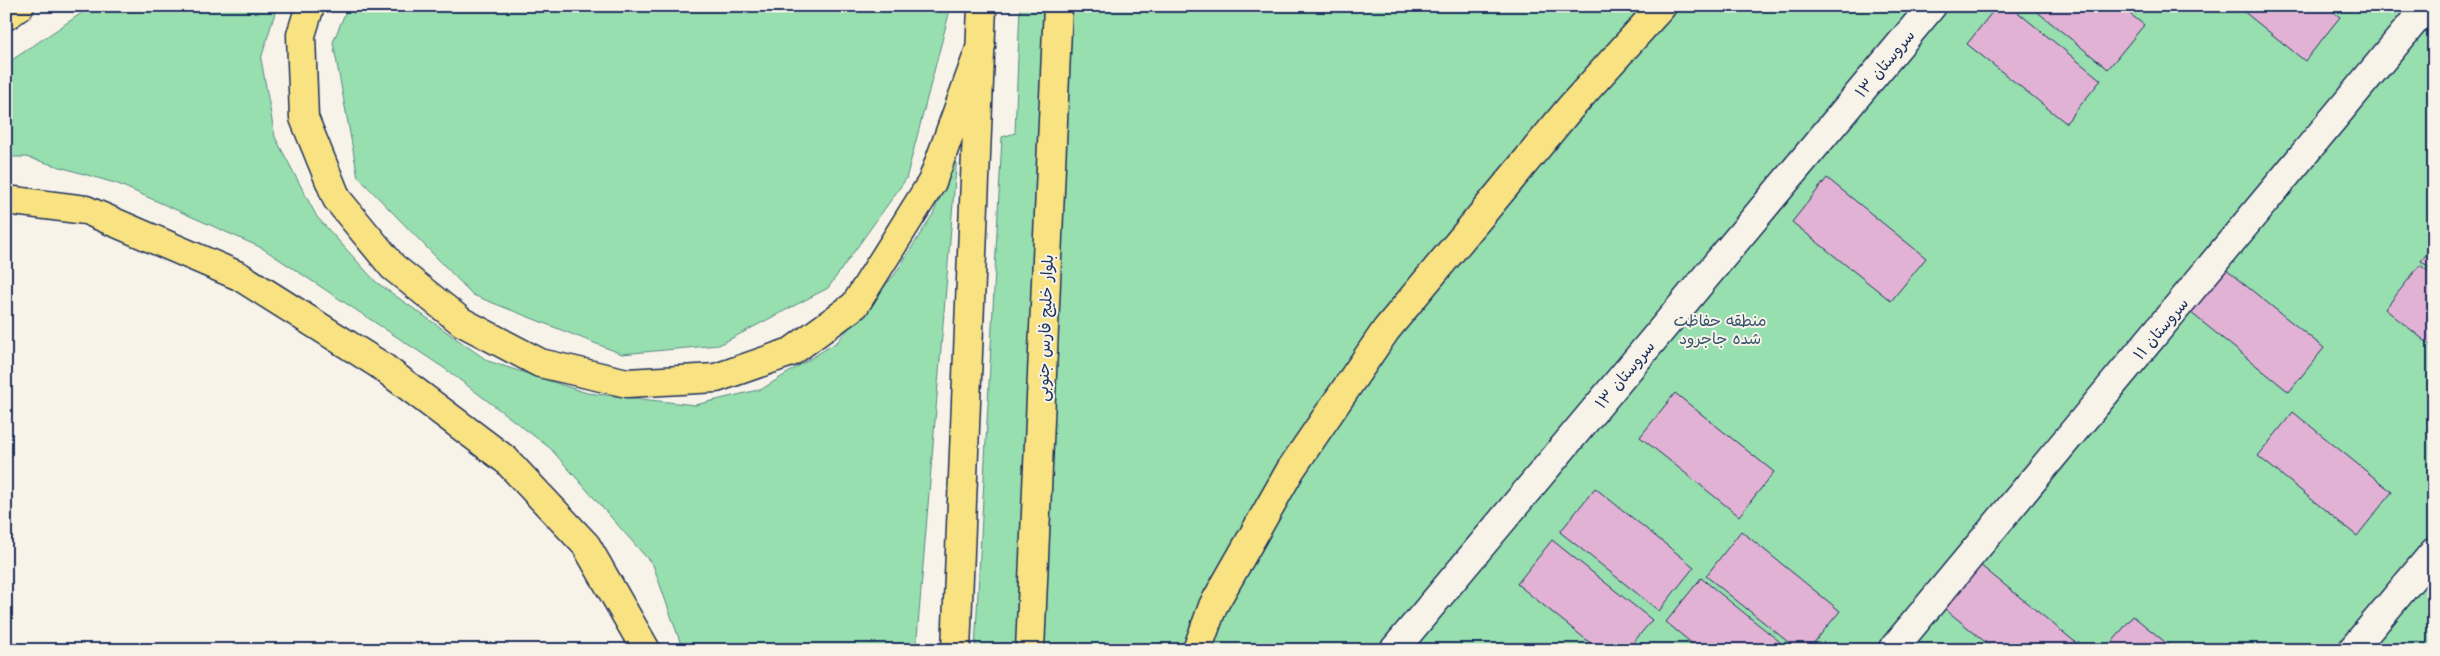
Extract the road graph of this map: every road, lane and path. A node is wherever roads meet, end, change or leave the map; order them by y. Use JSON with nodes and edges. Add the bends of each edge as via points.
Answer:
{"nodes":[{"id":1,"x":20,"y":6,"type":"edge"},
{"id":2,"x":310,"y":6,"type":"edge"},
{"id":3,"x":982,"y":6,"type":"edge"},
{"id":4,"x":1058,"y":6,"type":"edge"},
{"id":5,"x":1662,"y":6,"type":"edge"},
{"id":6,"x":1932,"y":6,"type":"edge"},
{"id":7,"x":2427,"y":6,"type":"edge"},
{"id":8,"x":6,"y":16,"type":"edge"},
{"id":9,"x":981,"y":46,"type":"junction"},
{"id":10,"x":6,"y":200,"type":"edge"},
{"id":11,"x":2434,"y":552,"type":"edge"},
{"id":12,"x":646,"y":650,"type":"edge"},
{"id":13,"x":956,"y":650,"type":"edge"},
{"id":14,"x":1030,"y":650,"type":"edge"},
{"id":15,"x":1196,"y":650,"type":"edge"},
{"id":16,"x":1394,"y":650,"type":"edge"},
{"id":17,"x":1892,"y":650,"type":"edge"},
{"id":18,"x":2352,"y":650,"type":"edge"}],
"edges":[{"from":1,"to":8,"type":"highway"},
{"from":2,"to":9,"type":"highway","via":[[301,35],[304,118],[337,199],[393,267],[462,322],[540,363],[627,383],[716,378],[792,352],[855,305],[932,182]]},
{"from":3,"to":9,"type":"highway"},
{"from":4,"to":14,"type":"highway","name":"بلوار خلیج فارس جنوبی"},
{"from":5,"to":15,"type":"highway","via":[[1570,108],[1386,330],[1291,469],[1213,606]]},
{"from":6,"to":16,"type":"street","name":"سروستان ۱۳"},
{"from":7,"to":17,"type":"street","name":"سروستان ۱۱"},
{"from":9,"to":13,"type":"highway"},
{"from":10,"to":12,"type":"highway","via":[[86,210],[230,272],[380,365],[506,460],[586,545]]},
{"from":11,"to":18,"type":"street"}]}
